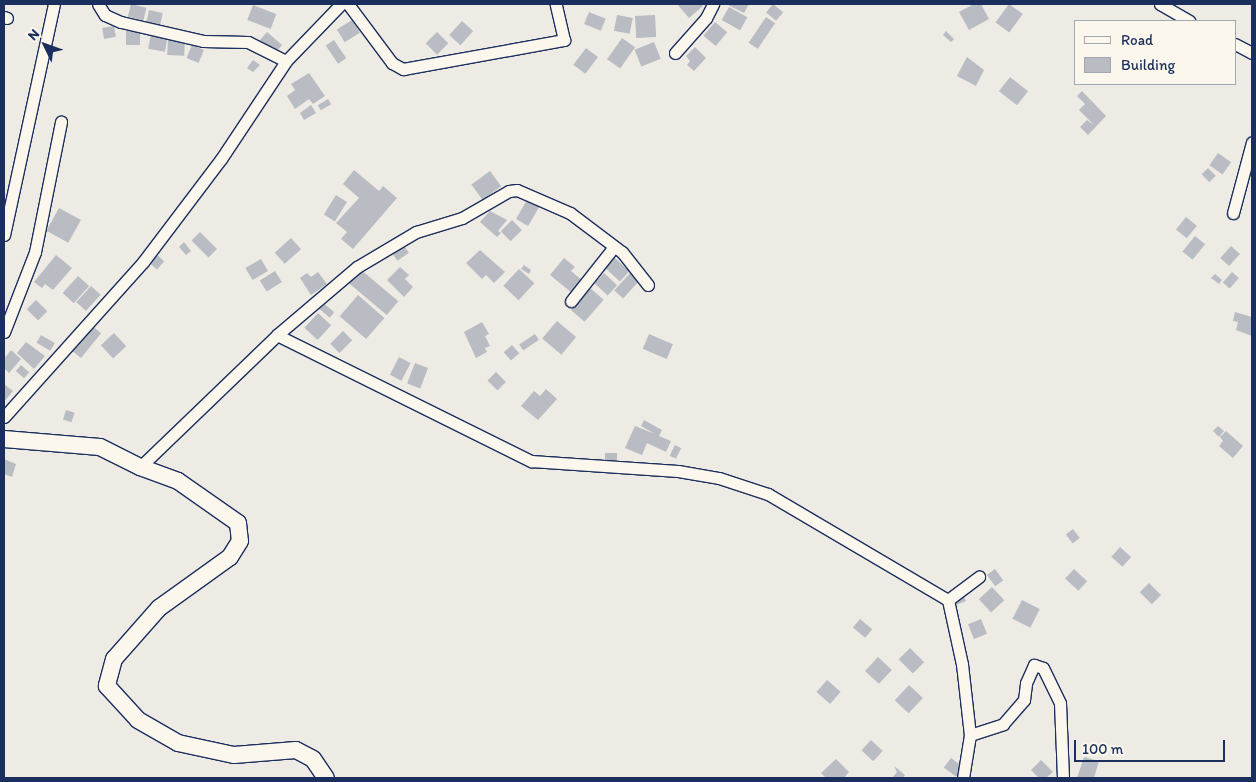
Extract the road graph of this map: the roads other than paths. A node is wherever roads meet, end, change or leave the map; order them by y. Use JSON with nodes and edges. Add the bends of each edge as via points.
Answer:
{"nodes":[{"id":1,"x":54,"y":4,"type":"edge"},
{"id":2,"x":98,"y":4,"type":"edge"},
{"id":3,"x":340,"y":4,"type":"edge"},
{"id":4,"x":348,"y":4,"type":"edge"},
{"id":5,"x":556,"y":4,"type":"edge"},
{"id":6,"x":714,"y":4,"type":"edge"},
{"id":7,"x":1160,"y":4,"type":"edge"},
{"id":8,"x":1188,"y":20,"type":"edge"},
{"id":9,"x":1236,"y":44,"type":"edge"},
{"id":10,"x":1252,"y":52,"type":"edge"},
{"id":11,"x":675,"y":53,"type":"dead end"},
{"id":12,"x":286,"y":61,"type":"junction"},
{"id":13,"x":61,"y":122,"type":"dead end"},
{"id":14,"x":1252,"y":142,"type":"edge"},
{"id":15,"x":1233,"y":213,"type":"dead end"},
{"id":16,"x":4,"y":235,"type":"edge"},
{"id":17,"x":613,"y":248,"type":"junction"},
{"id":18,"x":648,"y":285,"type":"dead end"},
{"id":19,"x":571,"y":301,"type":"dead end"},
{"id":20,"x":4,"y":332,"type":"edge"},
{"id":21,"x":277,"y":334,"type":"junction"},
{"id":22,"x":4,"y":417,"type":"edge"},
{"id":23,"x":4,"y":439,"type":"edge"},
{"id":24,"x":140,"y":467,"type":"junction"},
{"id":25,"x":979,"y":577,"type":"dead end"},
{"id":26,"x":948,"y":600,"type":"junction"},
{"id":27,"x":970,"y":735,"type":"junction"},
{"id":28,"x":326,"y":778,"type":"edge"},
{"id":29,"x":963,"y":778,"type":"edge"},
{"id":30,"x":1063,"y":778,"type":"edge"}],
"edges":[{"from":1,"to":16,"type":"street"},
{"from":2,"to":12,"type":"street","via":[[105,15],[121,22],[203,41],[248,42]]},
{"from":3,"to":12,"type":"street"},
{"from":4,"to":5,"type":"street","via":[[392,63],[403,69],[564,40]]},
{"from":6,"to":11,"type":"street"},
{"from":7,"to":8,"type":"street"},
{"from":9,"to":10,"type":"street"},
{"from":12,"to":22,"type":"street","via":[[221,159],[143,262]]},
{"from":13,"to":20,"type":"street","via":[[35,252]]},
{"from":14,"to":15,"type":"street"},
{"from":17,"to":18,"type":"street","via":[[622,252]]},
{"from":17,"to":19,"type":"street"},
{"from":17,"to":21,"type":"street","via":[[570,213],[517,190],[509,191],[462,218],[416,232],[357,267]]},
{"from":21,"to":24,"type":"street"},
{"from":21,"to":26,"type":"street","via":[[531,461],[678,471],[719,478],[768,494]]},
{"from":23,"to":24,"type":"main road","via":[[29,444],[100,447]]},
{"from":24,"to":28,"type":"main road","via":[[178,481],[215,505],[238,524],[240,541],[230,557],[159,608],[114,659],[107,686],[138,720],[178,743],[234,755],[296,750],[312,760]]},
{"from":25,"to":26,"type":"street"},
{"from":26,"to":27,"type":"street","via":[[962,664]]},
{"from":27,"to":29,"type":"street"},
{"from":27,"to":30,"type":"street","via":[[1003,724],[1024,700],[1026,683],[1034,665],[1043,668],[1060,703]]}]}
